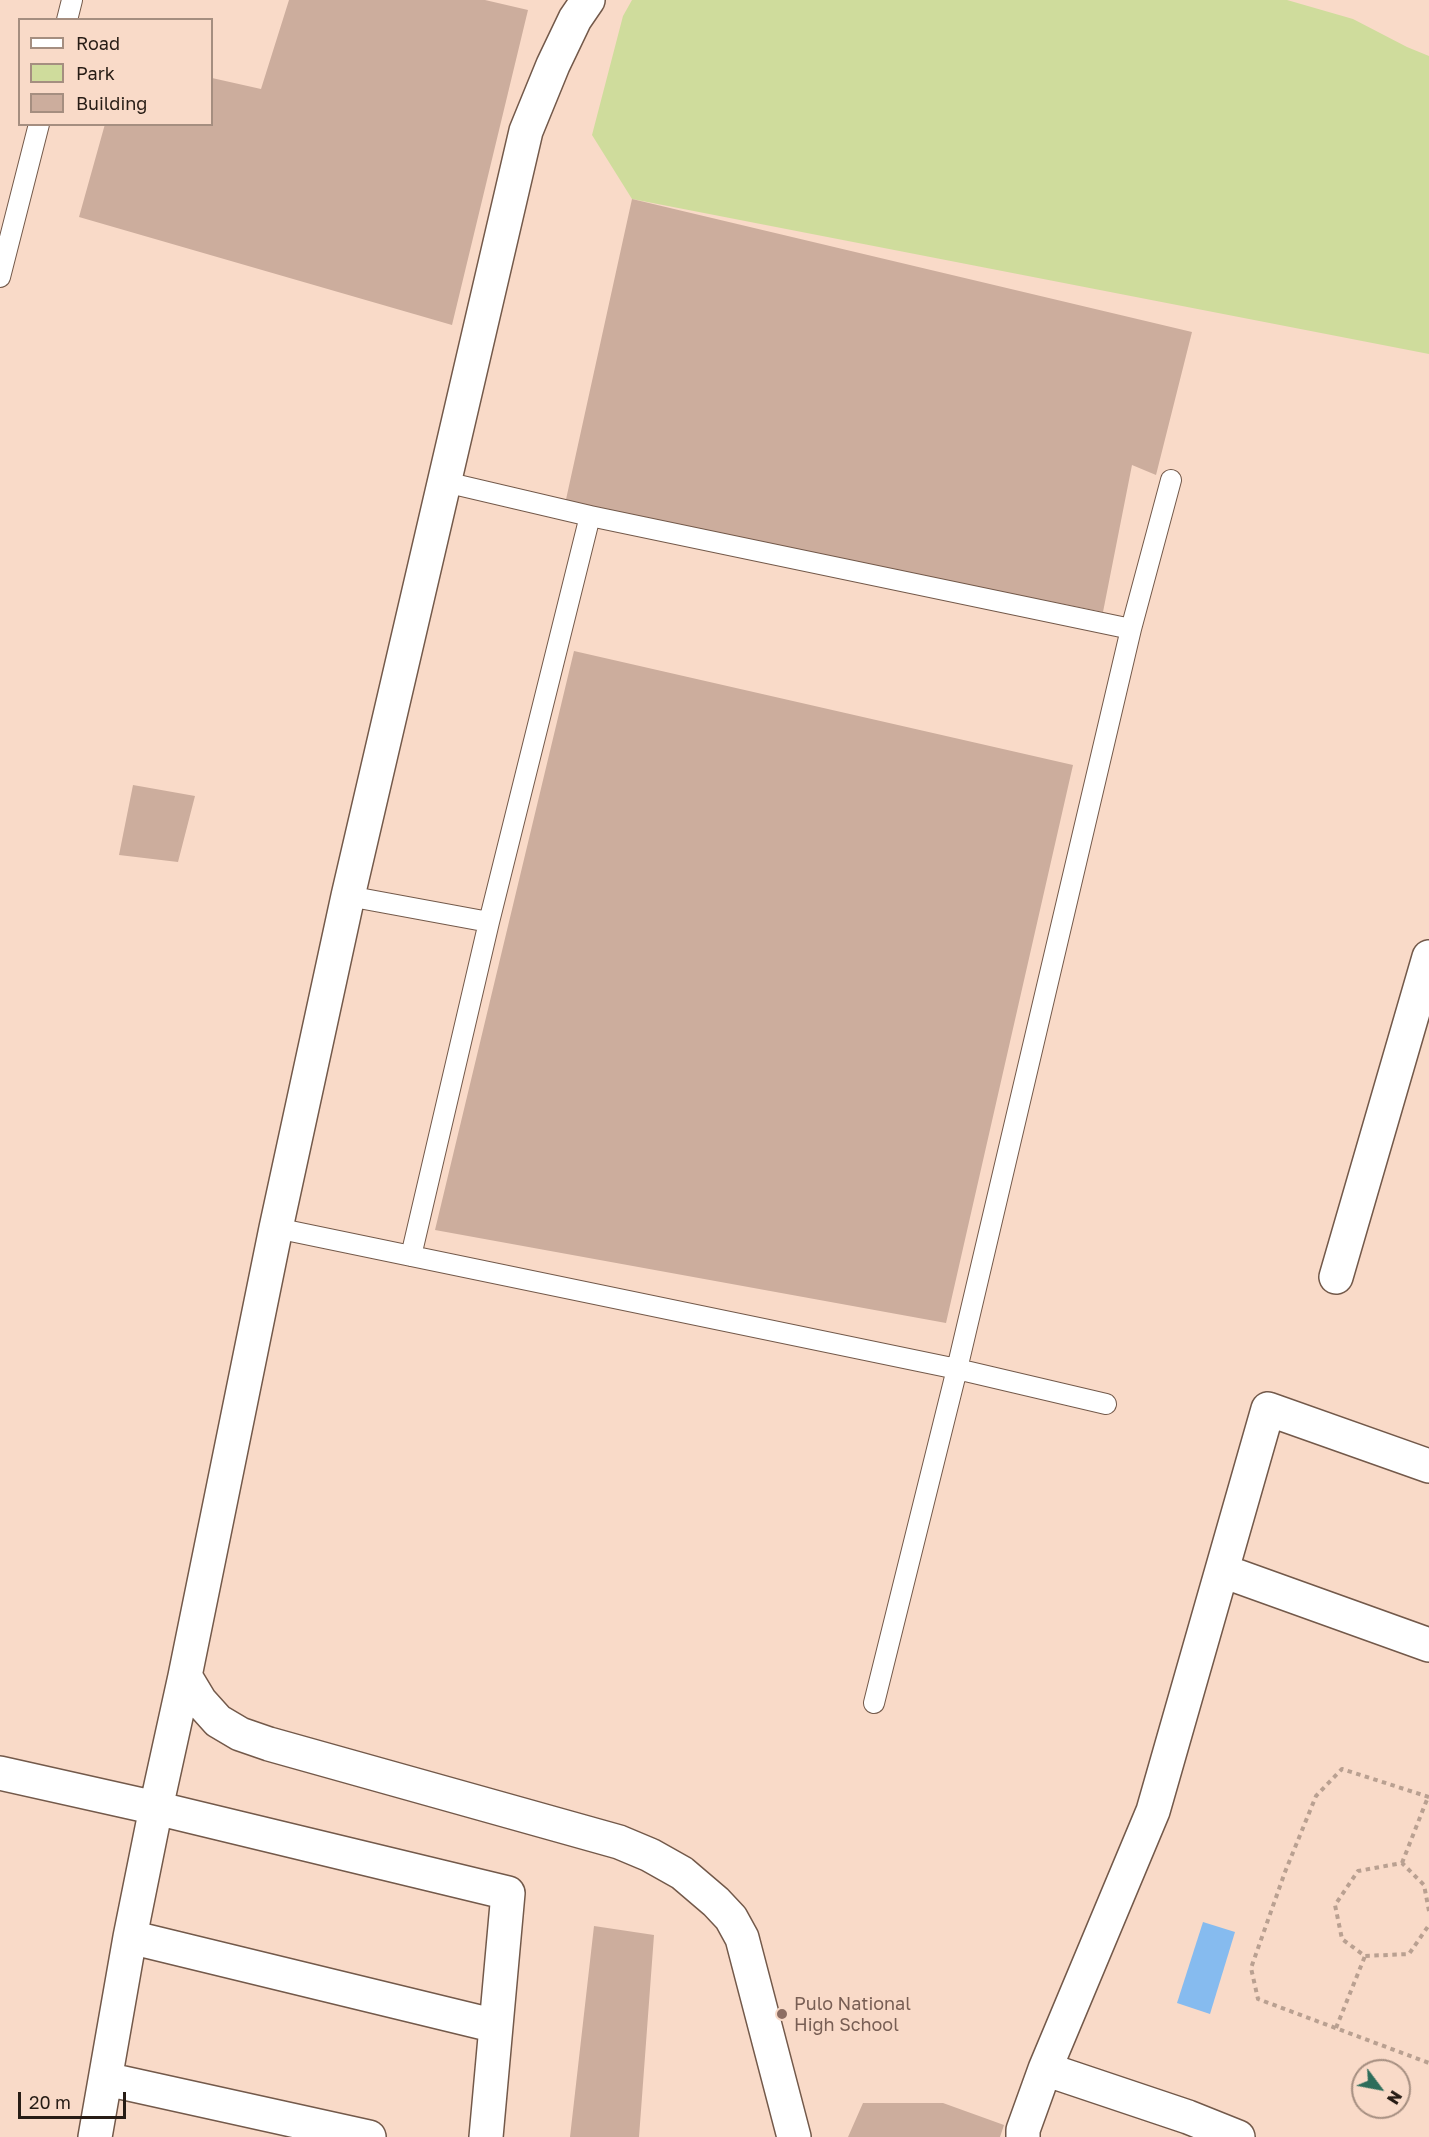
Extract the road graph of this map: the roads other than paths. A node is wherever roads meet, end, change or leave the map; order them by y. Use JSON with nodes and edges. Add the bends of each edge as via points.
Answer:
{"nodes":[{"id":1,"x":72,"y":0,"type":"edge"},
{"id":2,"x":588,"y":0,"type":"edge"},
{"id":3,"x":68,"y":18,"type":"edge"},
{"id":4,"x":38,"y":126,"type":"edge"},
{"id":5,"x":0,"y":278,"type":"edge"},
{"id":6,"x":1171,"y":480,"type":"dead end"},
{"id":7,"x":445,"y":482,"type":"junction"},
{"id":8,"x":590,"y":516,"type":"junction"},
{"id":9,"x":1131,"y":629,"type":"junction"},
{"id":10,"x":348,"y":896,"type":"junction"},
{"id":11,"x":489,"y":922,"type":"junction"},
{"id":12,"x":1429,"y":957,"type":"edge"},
{"id":13,"x":276,"y":1228,"type":"junction"},
{"id":14,"x":411,"y":1256,"type":"junction"},
{"id":15,"x":1336,"y":1277,"type":"dead end"},
{"id":16,"x":957,"y":1369,"type":"junction"},
{"id":17,"x":1106,"y":1404,"type":"dead end"},
{"id":18,"x":1429,"y":1466,"type":"edge"},
{"id":19,"x":1223,"y":1571,"type":"junction"},
{"id":20,"x":1429,"y":1645,"type":"edge"},
{"id":21,"x":185,"y":1676,"type":"junction"},
{"id":22,"x":874,"y":1703,"type":"dead end"},
{"id":23,"x":0,"y":1774,"type":"edge"},
{"id":24,"x":156,"y":1808,"type":"junction"},
{"id":25,"x":130,"y":1936,"type":"junction"},
{"id":26,"x":496,"y":2026,"type":"junction"},
{"id":27,"x":1045,"y":2069,"type":"junction"},
{"id":28,"x":106,"y":2079,"type":"junction"},
{"id":29,"x":1188,"y":2127,"type":"edge"},
{"id":30,"x":354,"y":2136,"type":"edge"},
{"id":31,"x":95,"y":2137,"type":"edge"},
{"id":32,"x":486,"y":2137,"type":"edge"},
{"id":33,"x":794,"y":2137,"type":"edge"},
{"id":34,"x":1023,"y":2137,"type":"edge"},
{"id":35,"x":1238,"y":2137,"type":"edge"}],
"edges":[{"from":1,"to":3,"type":"lane"},
{"from":2,"to":7,"type":"street","via":[[575,19],[526,131]]},
{"from":4,"to":5,"type":"lane"},
{"from":6,"to":9,"type":"lane"},
{"from":7,"to":8,"type":"lane"},
{"from":7,"to":10,"type":"street"},
{"from":8,"to":9,"type":"lane"},
{"from":8,"to":11,"type":"lane"},
{"from":9,"to":16,"type":"lane"},
{"from":10,"to":11,"type":"lane"},
{"from":10,"to":13,"type":"street"},
{"from":11,"to":14,"type":"lane"},
{"from":12,"to":15,"type":"street"},
{"from":13,"to":14,"type":"lane"},
{"from":13,"to":21,"type":"street"},
{"from":14,"to":16,"type":"lane"},
{"from":16,"to":17,"type":"lane"},
{"from":16,"to":22,"type":"lane"},
{"from":18,"to":19,"type":"street","via":[[1268,1409]]},
{"from":19,"to":20,"type":"street"},
{"from":19,"to":27,"type":"street","via":[[1153,1811]]},
{"from":21,"to":24,"type":"street"},
{"from":21,"to":33,"type":"street","via":[[218,1721],[240,1734],[619,1842],[682,1873],[731,1918],[742,1938]]},
{"from":23,"to":24,"type":"street"},
{"from":24,"to":25,"type":"street"},
{"from":24,"to":26,"type":"street","via":[[508,1893]]},
{"from":25,"to":26,"type":"street"},
{"from":25,"to":28,"type":"street"},
{"from":26,"to":32,"type":"street"},
{"from":27,"to":29,"type":"street"},
{"from":27,"to":34,"type":"street"},
{"from":28,"to":30,"type":"street"},
{"from":28,"to":31,"type":"street"},
{"from":29,"to":35,"type":"street"}]}
